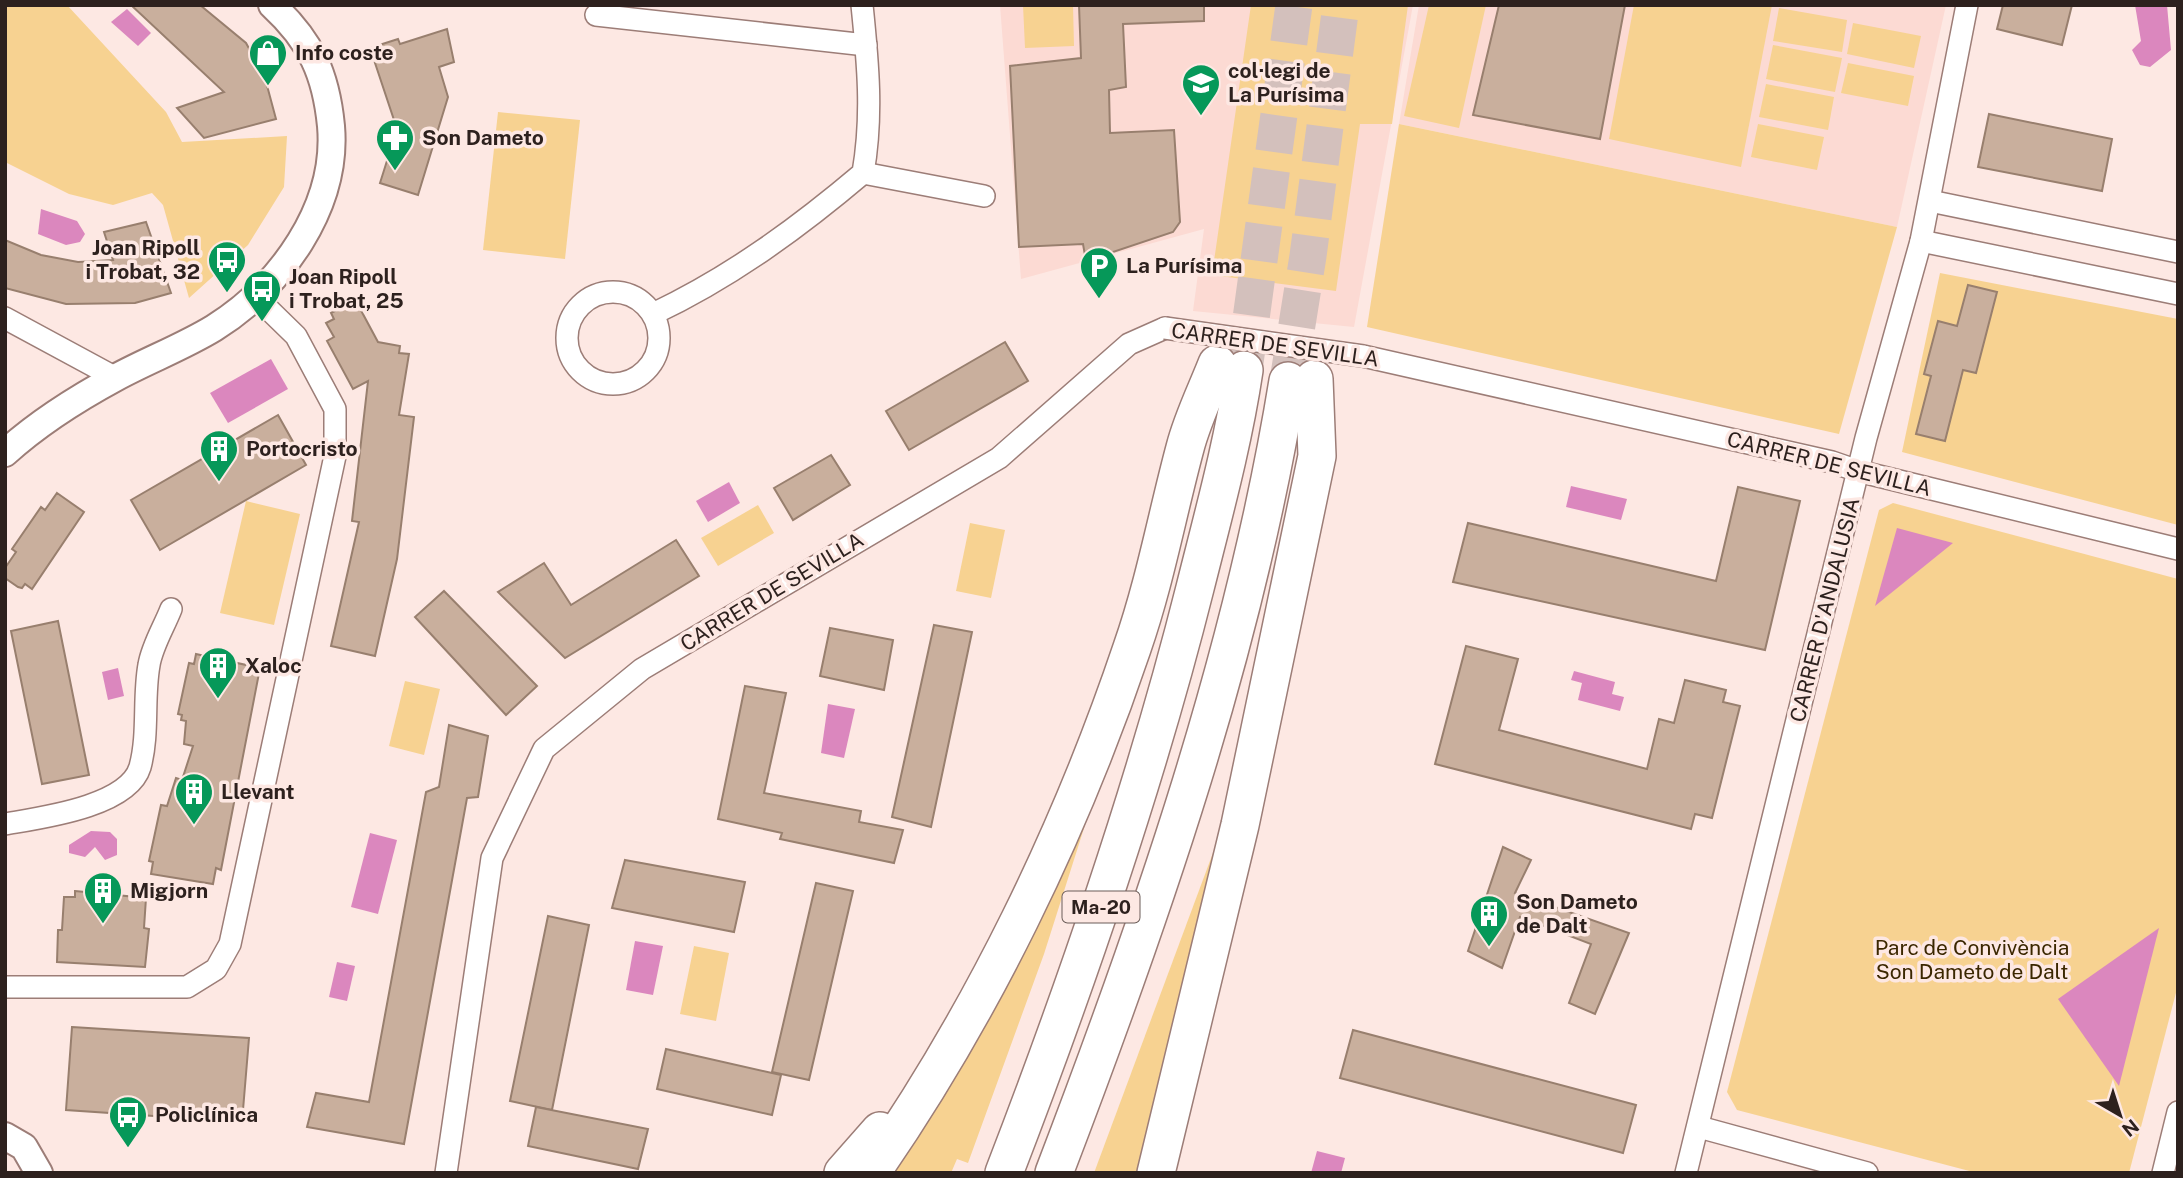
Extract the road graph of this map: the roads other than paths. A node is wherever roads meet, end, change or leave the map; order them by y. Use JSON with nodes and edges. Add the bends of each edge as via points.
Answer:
{"nodes":[{"id":1,"x":272,"y":5,"type":"edge"},
{"id":2,"x":862,"y":5,"type":"edge"},
{"id":3,"x":1967,"y":5,"type":"edge"},
{"id":4,"x":596,"y":15,"type":"dead end"},
{"id":5,"x":866,"y":45,"type":"junction"},
{"id":6,"x":863,"y":173,"type":"junction"},
{"id":7,"x":984,"y":196,"type":"dead end"},
{"id":8,"x":1930,"y":201,"type":"junction"},
{"id":9,"x":1921,"y":241,"type":"junction"},
{"id":10,"x":2178,"y":252,"type":"edge"},
{"id":11,"x":2178,"y":294,"type":"edge"},
{"id":12,"x":255,"y":296,"type":"junction"},
{"id":13,"x":653,"y":314,"type":"junction"},
{"id":14,"x":5,"y":318,"type":"edge"},
{"id":15,"x":116,"y":377,"type":"junction"},
{"id":16,"x":5,"y":453,"type":"edge"},
{"id":17,"x":1858,"y":471,"type":"junction"},
{"id":18,"x":2178,"y":549,"type":"edge"},
{"id":19,"x":171,"y":609,"type":"dead end"},
{"id":20,"x":5,"y":824,"type":"edge"},
{"id":21,"x":986,"y":982,"type":"junction"},
{"id":22,"x":5,"y":986,"type":"edge"},
{"id":23,"x":2178,"y":1112,"type":"edge"},
{"id":24,"x":1168,"y":1125,"type":"junction"},
{"id":25,"x":1699,"y":1127,"type":"junction"},
{"id":26,"x":5,"y":1136,"type":"edge"},
{"id":27,"x":40,"y":1173,"type":"edge"},
{"id":28,"x":446,"y":1173,"type":"edge"},
{"id":29,"x":843,"y":1173,"type":"edge"},
{"id":30,"x":871,"y":1173,"type":"edge"},
{"id":31,"x":1004,"y":1173,"type":"edge"},
{"id":32,"x":1054,"y":1173,"type":"edge"},
{"id":33,"x":1156,"y":1173,"type":"edge"},
{"id":34,"x":1167,"y":1173,"type":"edge"},
{"id":35,"x":1686,"y":1173,"type":"edge"},
{"id":36,"x":1867,"y":1173,"type":"edge"},
{"id":37,"x":2163,"y":1173,"type":"edge"}],
"edges":[{"from":1,"to":12,"type":"street","via":[[314,54],[327,89],[332,142],[321,203],[299,243]]},
{"from":2,"to":5,"type":"street"},
{"from":3,"to":8,"type":"street","name":"CARRER D'ANDALUSIA"},
{"from":4,"to":5,"type":"street"},
{"from":5,"to":6,"type":"street","via":[[870,131]]},
{"from":6,"to":7,"type":"street"},
{"from":6,"to":13,"type":"street","via":[[759,254]]},
{"from":8,"to":9,"type":"street","name":"CARRER D'ANDALUSIA"},
{"from":8,"to":10,"type":"street"},
{"from":9,"to":11,"type":"street"},
{"from":9,"to":17,"type":"street","name":"CARRER D'ANDALUSIA"},
{"from":12,"to":15,"type":"street","via":[[163,357]]},
{"from":12,"to":22,"type":"street","via":[[296,336],[335,410],[335,456],[230,944],[216,970],[187,987]]},
{"from":13,"to":13,"type":"street","via":[[643,302],[614,291],[584,301],[574,313],[567,342],[579,369],[605,384],[635,379],[656,358],[659,328]]},
{"from":14,"to":15,"type":"street"},
{"from":15,"to":16,"type":"street"},
{"from":17,"to":18,"type":"street","name":"CARRER DE SEVILLA"},
{"from":17,"to":25,"type":"street","name":"CARRER D'ANDALUSIA"},
{"from":17,"to":28,"type":"street","name":"CARRER DE SEVILLA","bridge":true,"via":[[1363,356],[1165,328],[1129,344],[999,457],[642,669],[544,749],[492,858]]},
{"from":19,"to":20,"type":"street","via":[[149,663],[139,770],[116,794],[65,814]]},
{"from":21,"to":29,"type":"highway","via":[[896,1110]]},
{"from":21,"to":30,"type":"highway","via":[[918,1102]]},
{"from":21,"to":31,"type":"highway","number":"Ma-20","via":[[1047,861],[1110,712],[1146,608],[1186,445],[1230,367],[1216,507],[1153,746],[1082,964]]},
{"from":23,"to":37,"type":"street"},
{"from":24,"to":32,"type":"highway","number":"Ma-20","via":[[1240,825],[1317,456],[1301,380],[1195,765],[1125,981]]},
{"from":24,"to":33,"type":"highway"},
{"from":24,"to":34,"type":"street","via":[[1172,1147]]},
{"from":25,"to":35,"type":"street","name":"CARRER D'ANDALUSIA"},
{"from":25,"to":36,"type":"street"},
{"from":26,"to":27,"type":"street","via":[[24,1147]]}]}
